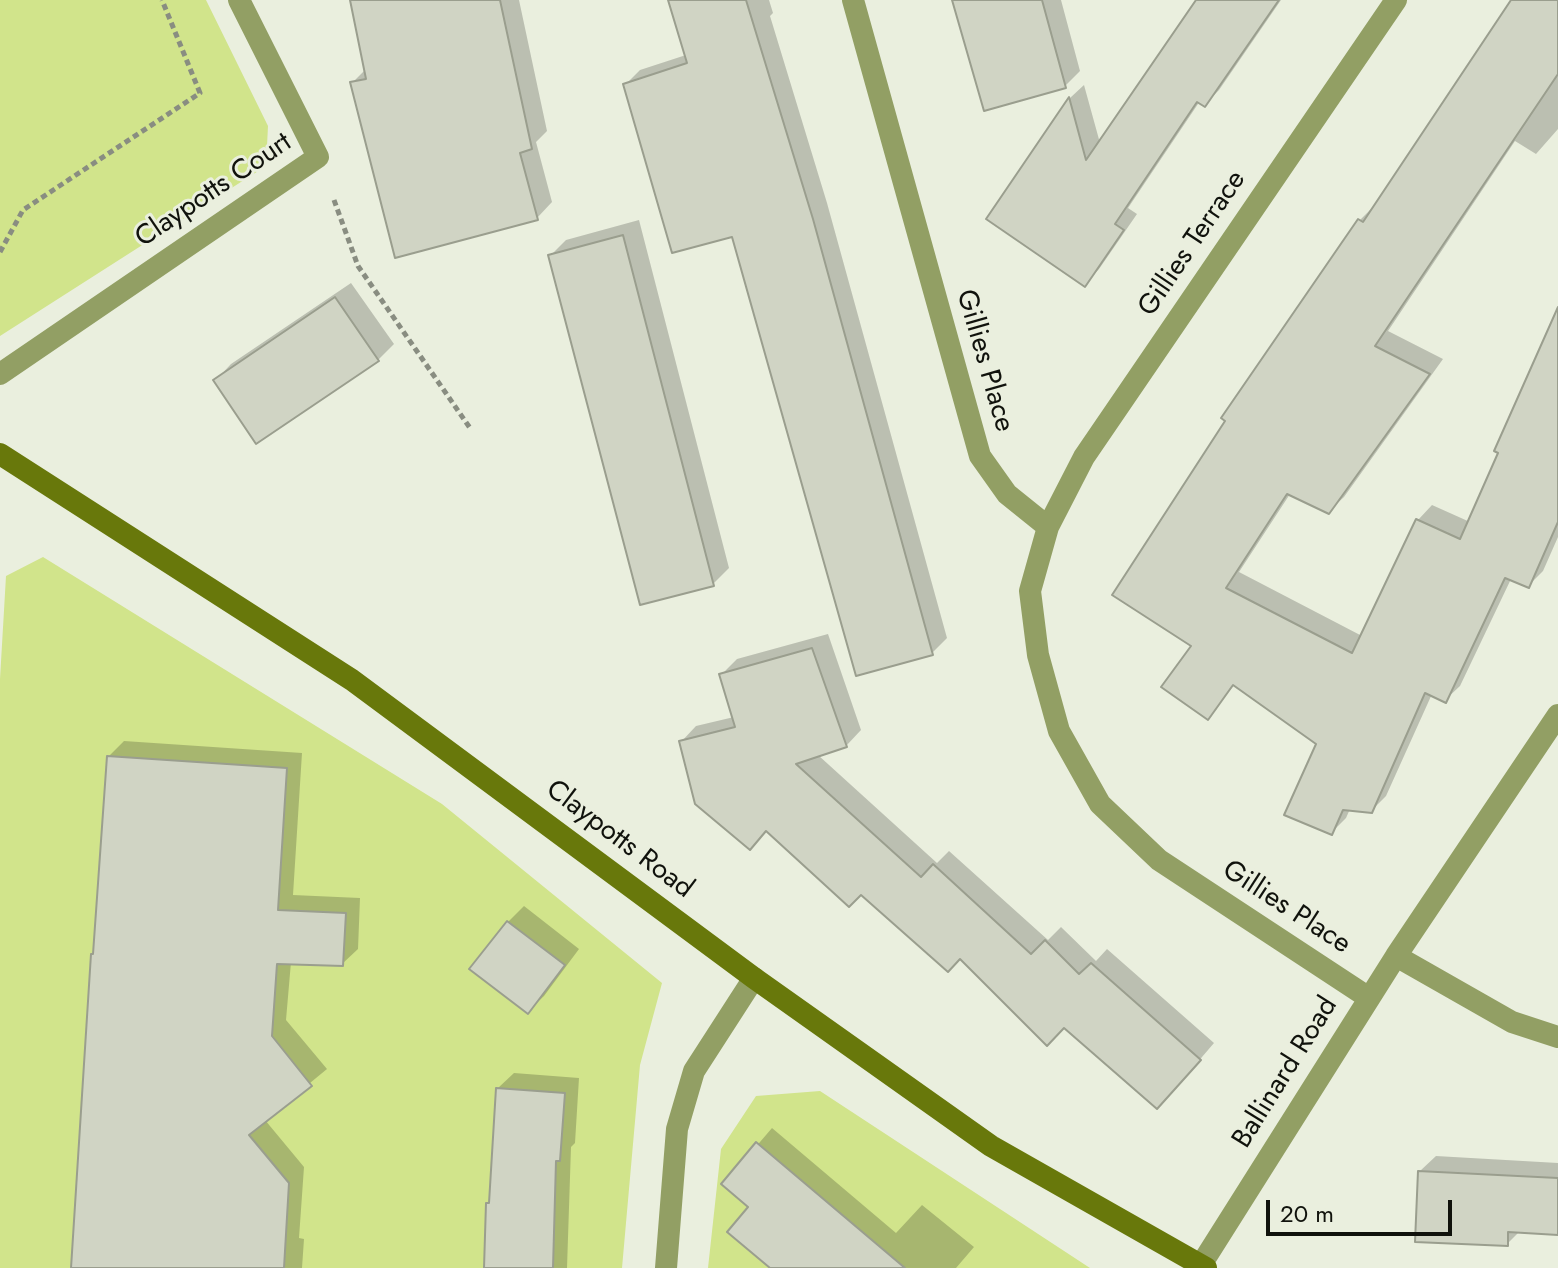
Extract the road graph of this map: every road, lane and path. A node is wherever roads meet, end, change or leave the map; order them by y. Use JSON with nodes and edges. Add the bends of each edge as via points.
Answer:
{"nodes":[{"id":1,"x":162,"y":0,"type":"edge"},
{"id":2,"x":239,"y":0,"type":"edge"},
{"id":3,"x":853,"y":0,"type":"edge"},
{"id":4,"x":1396,"y":0,"type":"edge"},
{"id":5,"x":318,"y":157,"type":"junction"},
{"id":6,"x":0,"y":252,"type":"edge"},
{"id":7,"x":0,"y":374,"type":"edge"},
{"id":8,"x":470,"y":428,"type":"dead end"},
{"id":9,"x":0,"y":454,"type":"edge"},
{"id":10,"x":1048,"y":527,"type":"junction"},
{"id":11,"x":1558,"y":715,"type":"edge"},
{"id":12,"x":1396,"y":956,"type":"junction"},
{"id":13,"x":754,"y":978,"type":"junction"},
{"id":14,"x":1369,"y":998,"type":"junction"},
{"id":15,"x":1558,"y":1037,"type":"edge"},
{"id":16,"x":1202,"y":1267,"type":"edge"},
{"id":17,"x":666,"y":1268,"type":"edge"}],
"edges":[{"from":1,"to":6,"type":"path","via":[[200,93],[23,210]]},
{"from":2,"to":5,"type":"street","name":"Claypotts Court"},
{"from":3,"to":10,"type":"street","name":"Gillies Place","via":[[980,456],[1007,494]]},
{"from":4,"to":10,"type":"street","name":"Gillies Terrace","via":[[1084,457]]},
{"from":5,"to":7,"type":"street","name":"Claypotts Court"},
{"from":5,"to":8,"type":"path","via":[[358,266]]},
{"from":9,"to":13,"type":"main road","name":"Claypotts Road","via":[[352,680]]},
{"from":10,"to":14,"type":"street","name":"Gillies Place","via":[[1030,591],[1038,655],[1059,731],[1100,804],[1159,860]]},
{"from":11,"to":12,"type":"street","name":"Ballinard Road"},
{"from":12,"to":14,"type":"street","name":"Ballinard Road"},
{"from":12,"to":15,"type":"street","via":[[1512,1022]]},
{"from":13,"to":16,"type":"main road","name":"Claypotts Road","via":[[991,1146]]},
{"from":13,"to":17,"type":"street","via":[[694,1071],[677,1129]]},
{"from":14,"to":16,"type":"street","name":"Ballinard Road"}]}
